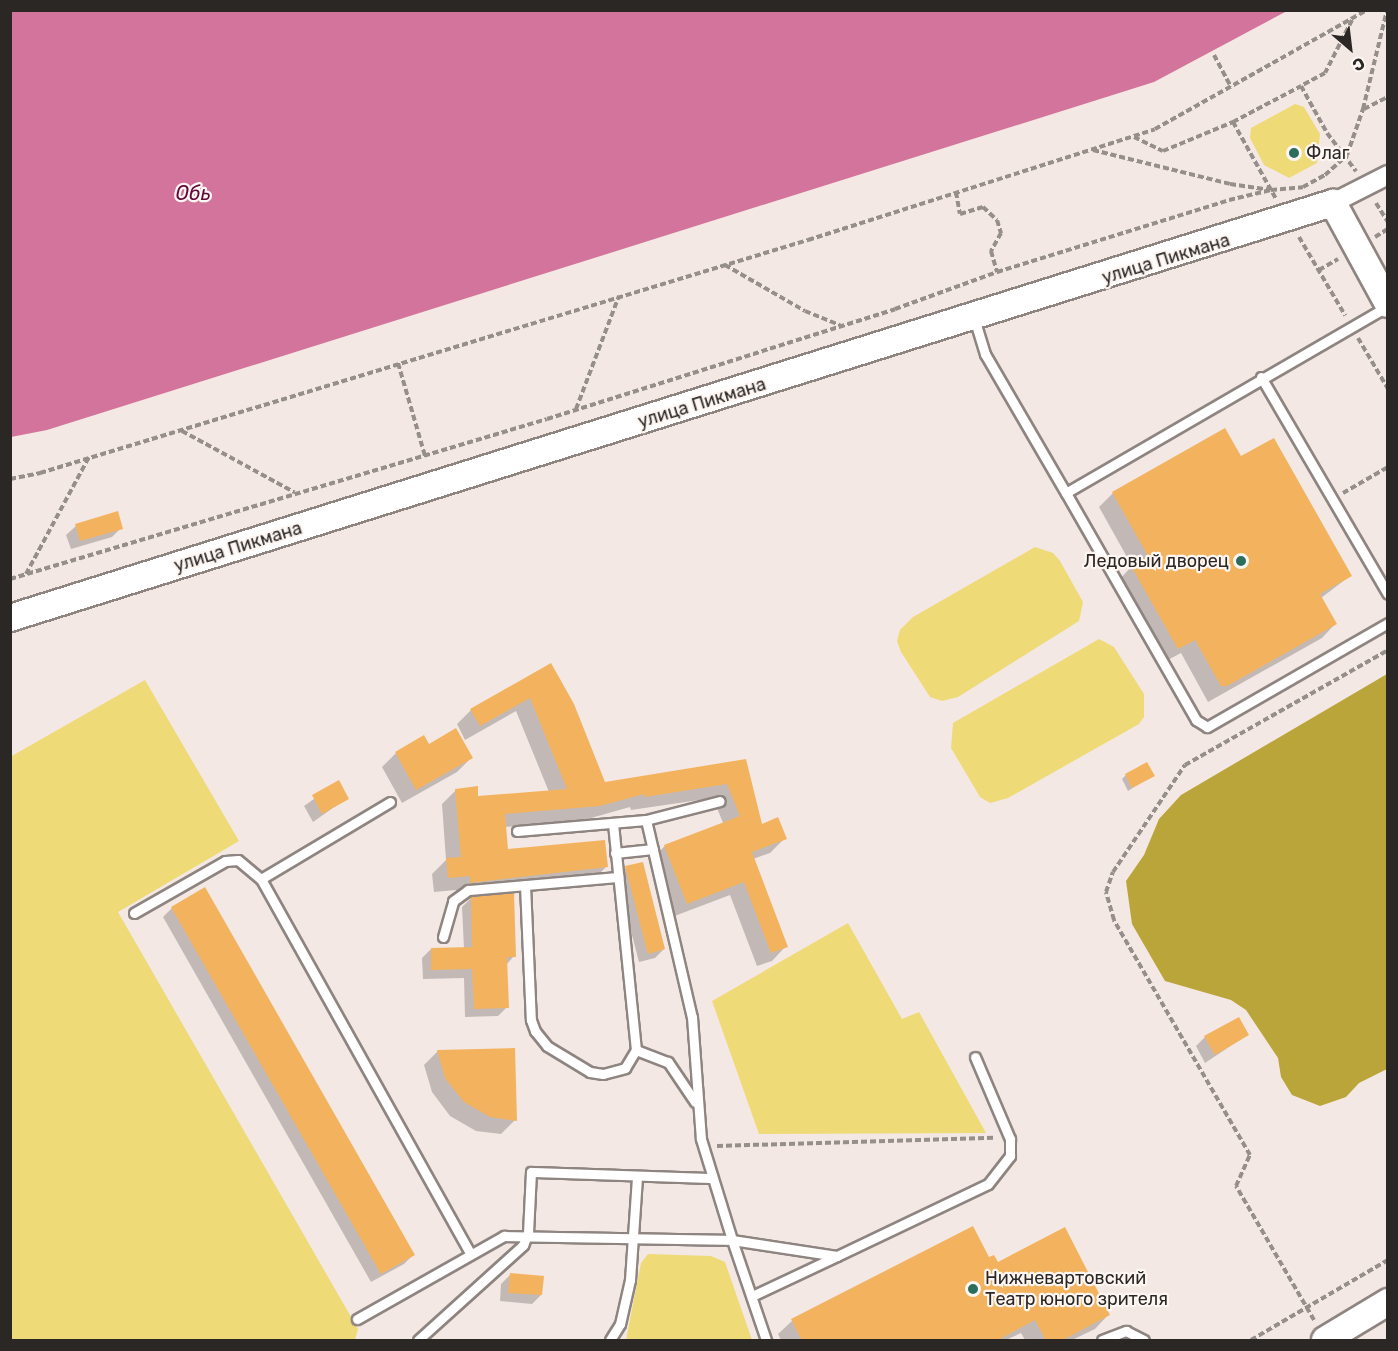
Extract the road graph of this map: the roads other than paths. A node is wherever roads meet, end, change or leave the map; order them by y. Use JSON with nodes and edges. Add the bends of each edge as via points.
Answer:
{"nodes":[{"id":1,"x":1388,"y":175,"type":"edge"},
{"id":2,"x":1333,"y":203,"type":"junction"},
{"id":3,"x":1388,"y":305,"type":"edge"},
{"id":4,"x":974,"y":318,"type":"junction"},
{"id":5,"x":1261,"y":377,"type":"junction"},
{"id":6,"x":1066,"y":493,"type":"junction"},
{"id":7,"x":1388,"y":594,"type":"edge"},
{"id":8,"x":10,"y":618,"type":"edge"},
{"id":9,"x":1388,"y":623,"type":"edge"},
{"id":10,"x":720,"y":801,"type":"dead end"},
{"id":11,"x":390,"y":802,"type":"dead end"},
{"id":12,"x":646,"y":820,"type":"junction"},
{"id":13,"x":613,"y":823,"type":"junction"},
{"id":14,"x":517,"y":831,"type":"dead end"},
{"id":15,"x":653,"y":849,"type":"junction"},
{"id":16,"x":615,"y":853,"type":"junction"},
{"id":17,"x":618,"y":877,"type":"junction"},
{"id":18,"x":261,"y":879,"type":"junction"},
{"id":19,"x":525,"y":885,"type":"junction"},
{"id":20,"x":134,"y":913,"type":"dead end"},
{"id":21,"x":443,"y":937,"type":"dead end"},
{"id":22,"x":636,"y":1050,"type":"junction"},
{"id":23,"x":975,"y":1058,"type":"dead end"},
{"id":24,"x":696,"y":1104,"type":"junction"},
{"id":25,"x":637,"y":1176,"type":"junction"},
{"id":26,"x":712,"y":1178,"type":"junction"},
{"id":27,"x":528,"y":1233,"type":"junction"},
{"id":28,"x":634,"y":1237,"type":"junction"},
{"id":29,"x":732,"y":1240,"type":"junction"},
{"id":30,"x":470,"y":1252,"type":"junction"},
{"id":31,"x":837,"y":1256,"type":"junction"},
{"id":32,"x":752,"y":1296,"type":"junction"},
{"id":33,"x":1388,"y":1302,"type":"edge"},
{"id":34,"x":357,"y":1319,"type":"dead end"},
{"id":35,"x":1325,"y":1340,"type":"edge"},
{"id":36,"x":418,"y":1341,"type":"edge"},
{"id":37,"x":610,"y":1341,"type":"edge"},
{"id":38,"x":766,"y":1341,"type":"edge"},
{"id":39,"x":1102,"y":1341,"type":"edge"},
{"id":40,"x":1144,"y":1341,"type":"edge"}],
"edges":[{"from":1,"to":2,"type":"street","name":"улица Пикмана"},
{"from":2,"to":3,"type":"street"},
{"from":2,"to":4,"type":"street","name":"улица Пикмана"},
{"from":3,"to":5,"type":"lane"},
{"from":4,"to":6,"type":"lane","via":[[986,354]]},
{"from":4,"to":8,"type":"street","name":"улица Пикмана"},
{"from":5,"to":6,"type":"lane"},
{"from":5,"to":7,"type":"lane"},
{"from":6,"to":9,"type":"lane","via":[[1196,720],[1207,727]]},
{"from":10,"to":12,"type":"lane"},
{"from":11,"to":18,"type":"lane"},
{"from":12,"to":13,"type":"lane"},
{"from":12,"to":15,"type":"lane"},
{"from":13,"to":14,"type":"lane"},
{"from":13,"to":16,"type":"lane"},
{"from":15,"to":16,"type":"lane"},
{"from":15,"to":24,"type":"lane","via":[[692,1017]]},
{"from":16,"to":17,"type":"lane"},
{"from":17,"to":19,"type":"lane"},
{"from":17,"to":22,"type":"lane"},
{"from":18,"to":20,"type":"lane","via":[[238,860],[225,861]]},
{"from":18,"to":30,"type":"lane"},
{"from":19,"to":21,"type":"lane","via":[[460,894],[453,901]]},
{"from":19,"to":22,"type":"lane","via":[[531,1020],[540,1040],[579,1068],[603,1074],[625,1068]]},
{"from":22,"to":24,"type":"lane","via":[[668,1062]]},
{"from":23,"to":31,"type":"lane","via":[[1010,1138],[1010,1156],[988,1184]]},
{"from":24,"to":26,"type":"lane"},
{"from":25,"to":26,"type":"lane"},
{"from":25,"to":27,"type":"lane","via":[[531,1172]]},
{"from":25,"to":28,"type":"lane"},
{"from":26,"to":29,"type":"lane"},
{"from":27,"to":28,"type":"lane"},
{"from":27,"to":30,"type":"lane","via":[[504,1236]]},
{"from":27,"to":36,"type":"lane","via":[[511,1260]]},
{"from":28,"to":29,"type":"lane"},
{"from":28,"to":37,"type":"lane","via":[[624,1312]]},
{"from":29,"to":31,"type":"lane"},
{"from":29,"to":32,"type":"lane"},
{"from":30,"to":34,"type":"lane"},
{"from":31,"to":32,"type":"lane"},
{"from":32,"to":38,"type":"lane"},
{"from":33,"to":35,"type":"street"},
{"from":39,"to":40,"type":"lane","via":[[1126,1331]]}]}
